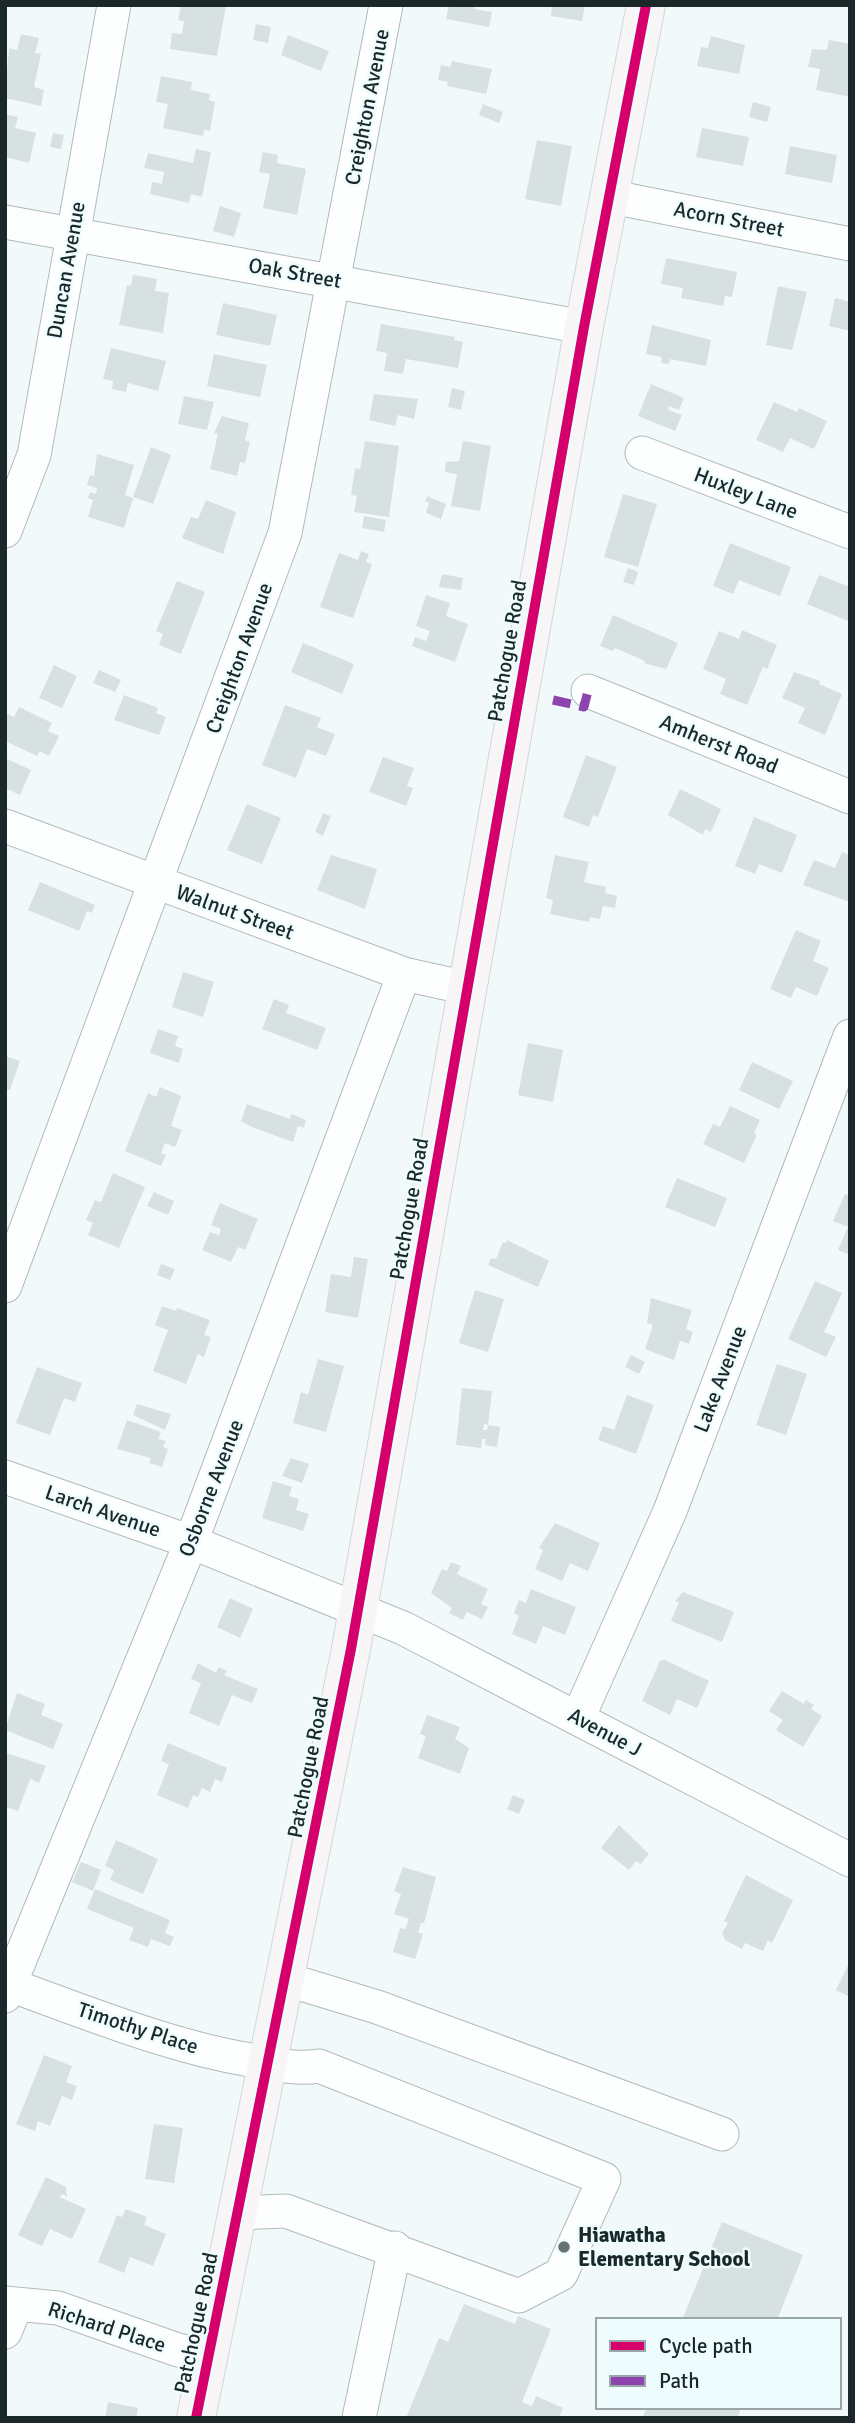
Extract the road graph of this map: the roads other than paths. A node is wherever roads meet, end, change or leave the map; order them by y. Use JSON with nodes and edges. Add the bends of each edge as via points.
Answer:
{"nodes":[{"id":1,"x":114,"y":5,"type":"edge"},
{"id":2,"x":386,"y":5,"type":"edge"},
{"id":3,"x":646,"y":5,"type":"edge"},
{"id":4,"x":607,"y":196,"type":"junction"},
{"id":5,"x":5,"y":222,"type":"edge"},
{"id":6,"x":72,"y":235,"type":"junction"},
{"id":7,"x":850,"y":243,"type":"edge"},
{"id":8,"x":334,"y":280,"type":"junction"},
{"id":9,"x":584,"y":327,"type":"junction"},
{"id":10,"x":642,"y":453,"type":"dead end"},
{"id":11,"x":5,"y":531,"type":"edge"},
{"id":12,"x":850,"y":532,"type":"edge"},
{"id":13,"x":588,"y":691,"type":"dead end"},
{"id":14,"x":850,"y":797,"type":"edge"},
{"id":15,"x":5,"y":826,"type":"edge"},
{"id":16,"x":155,"y":883,"type":"junction"},
{"id":17,"x":404,"y":974,"type":"junction"},
{"id":18,"x":467,"y":988,"type":"junction"},
{"id":19,"x":848,"y":1046,"type":"edge"},
{"id":20,"x":5,"y":1286,"type":"edge"},
{"id":21,"x":5,"y":1477,"type":"edge"},
{"id":22,"x":191,"y":1542,"type":"junction"},
{"id":23,"x":357,"y":1609,"type":"junction"},
{"id":24,"x":578,"y":1717,"type":"junction"},
{"id":25,"x":850,"y":1860,"type":"edge"},
{"id":26,"x":285,"y":1979,"type":"junction"},
{"id":27,"x":7,"y":1991,"type":"edge"},
{"id":28,"x":268,"y":2064,"type":"junction"},
{"id":29,"x":722,"y":2134,"type":"dead end"},
{"id":30,"x":238,"y":2213,"type":"junction"},
{"id":31,"x":394,"y":2248,"type":"junction"},
{"id":32,"x":9,"y":2314,"type":"edge"},
{"id":33,"x":209,"y":2357,"type":"junction"},
{"id":34,"x":196,"y":2418,"type":"edge"},
{"id":35,"x":359,"y":2418,"type":"edge"}],
"edges":[{"from":1,"to":6,"type":"street","name":"Duncan Avenue"},
{"from":2,"to":8,"type":"street","name":"Creighton Avenue"},
{"from":3,"to":4,"type":"main road","name":"Patchogue Road"},
{"from":4,"to":7,"type":"street","name":"Acorn Street"},
{"from":4,"to":9,"type":"main road","name":"Patchogue Road"},
{"from":5,"to":6,"type":"street","name":"Oak Street"},
{"from":6,"to":8,"type":"street","name":"Oak Street"},
{"from":6,"to":11,"type":"street","name":"Duncan Avenue","via":[[34,454]]},
{"from":8,"to":9,"type":"street","name":"Oak Street"},
{"from":8,"to":16,"type":"street","name":"Creighton Avenue","via":[[285,533]]},
{"from":9,"to":18,"type":"main road","name":"Patchogue Road"},
{"from":10,"to":12,"type":"street","name":"Huxley Lane"},
{"from":13,"to":14,"type":"street","name":"Amherst Road"},
{"from":15,"to":16,"type":"street","name":"Walnut Street"},
{"from":16,"to":17,"type":"street","name":"Walnut Street"},
{"from":16,"to":20,"type":"street","name":"Creighton Avenue"},
{"from":17,"to":18,"type":"street","name":"Walnut Street"},
{"from":17,"to":22,"type":"street","name":"Osborne Avenue"},
{"from":18,"to":23,"type":"main road","name":"Patchogue Road"},
{"from":19,"to":24,"type":"street","name":"Lake Avenue","via":[[670,1511]]},
{"from":21,"to":22,"type":"street","name":"Larch Avenue"},
{"from":22,"to":23,"type":"street","name":"Larch Avenue"},
{"from":22,"to":27,"type":"street","name":"Osborne Avenue"},
{"from":23,"to":24,"type":"street","name":"Avenue J"},
{"from":23,"to":26,"type":"main road","name":"Patchogue Road"},
{"from":24,"to":25,"type":"street","name":"Avenue J"},
{"from":26,"to":28,"type":"main road","name":"Patchogue Road"},
{"from":26,"to":29,"type":"street","via":[[377,2007]]},
{"from":27,"to":28,"type":"street","name":"Timothy Place"},
{"from":28,"to":30,"type":"main road","name":"Patchogue Road"},
{"from":28,"to":31,"type":"street","name":"Timothy Place","via":[[319,2066],[604,2179],[561,2274],[519,2296]]},
{"from":30,"to":31,"type":"street","via":[[286,2211]]},
{"from":30,"to":33,"type":"main road","name":"Patchogue Road"},
{"from":31,"to":35,"type":"street"},
{"from":32,"to":33,"type":"street","name":"Richard Place","via":[[58,2308]]},
{"from":33,"to":34,"type":"main road","name":"Patchogue Road"}]}
